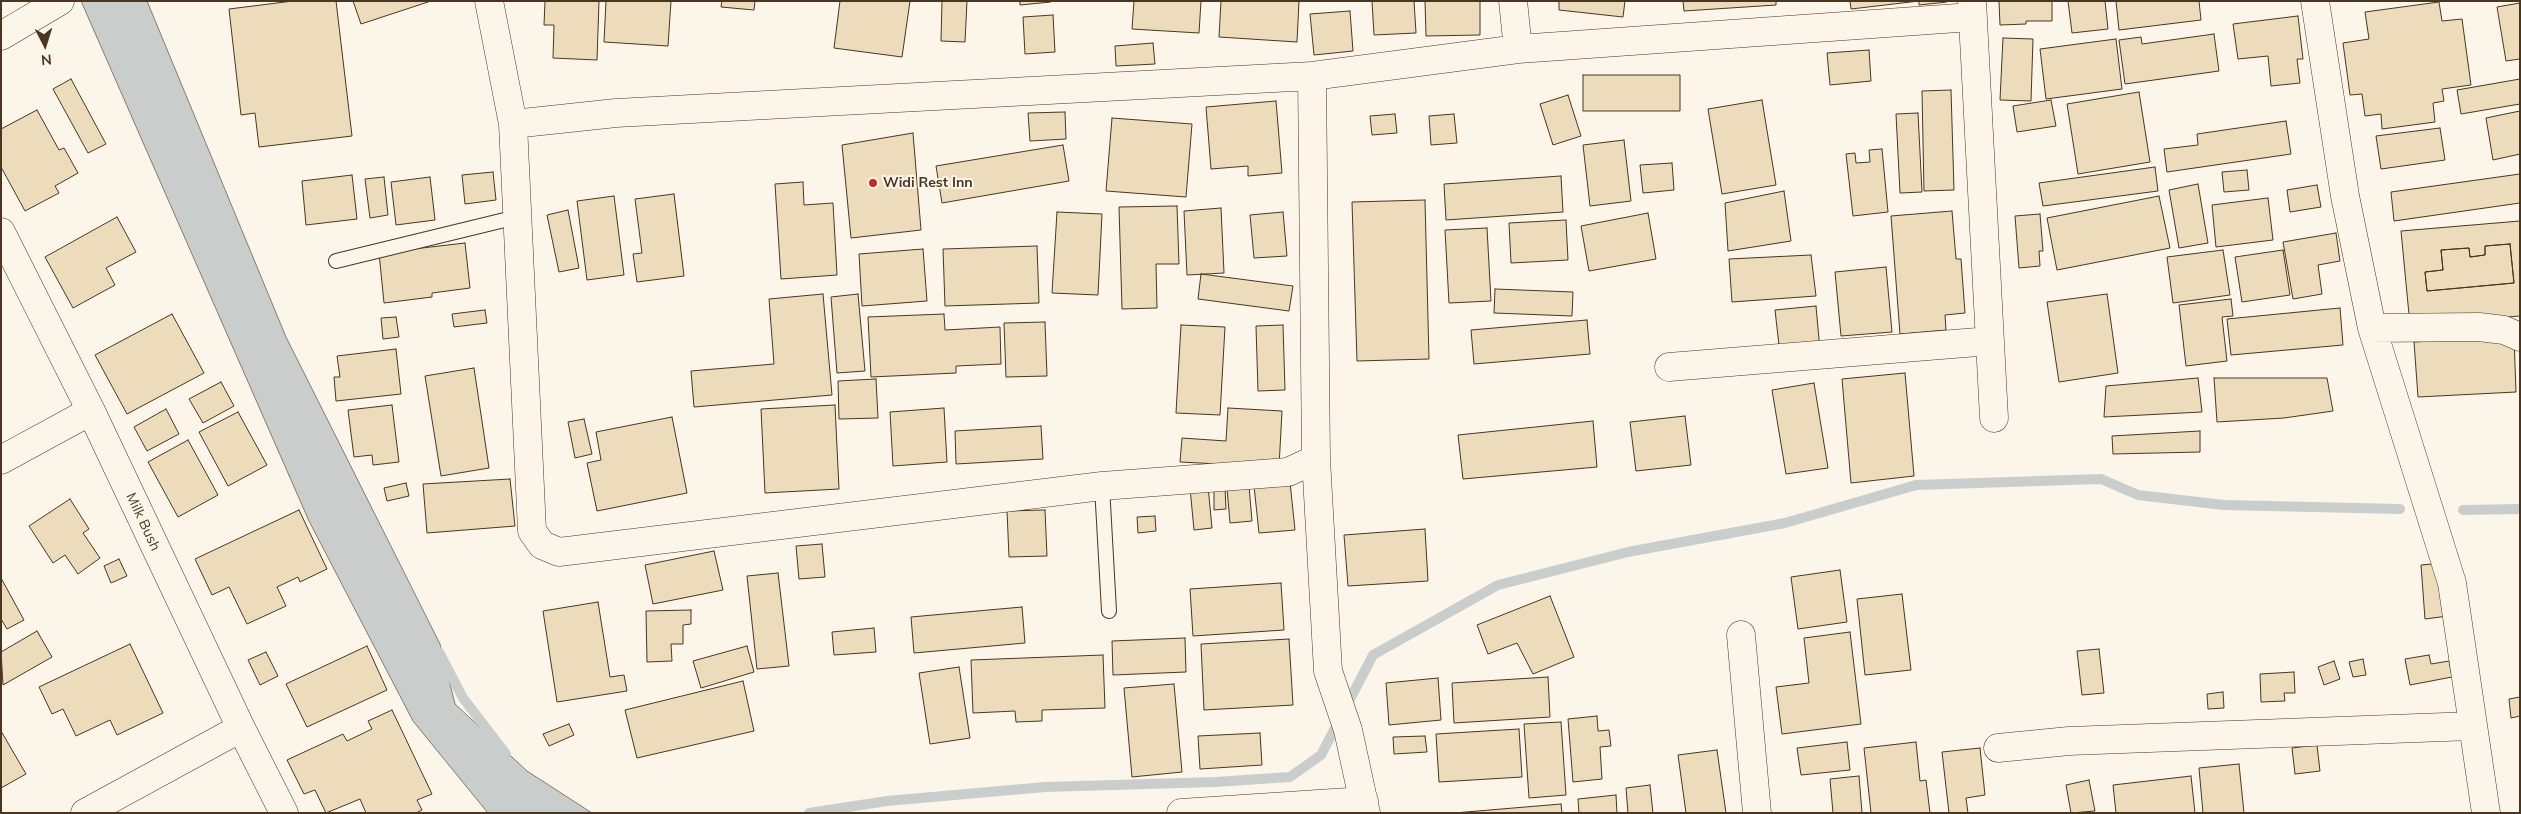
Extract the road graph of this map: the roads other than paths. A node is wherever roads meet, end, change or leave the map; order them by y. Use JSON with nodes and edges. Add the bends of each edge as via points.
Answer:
{"nodes":[{"id":1,"x":489,"y":1,"type":"edge"},
{"id":2,"x":1513,"y":1,"type":"edge"},
{"id":3,"x":2315,"y":1,"type":"edge"},
{"id":4,"x":55,"y":4,"type":"edge"},
{"id":5,"x":1972,"y":9,"type":"edge"},
{"id":6,"x":1,"y":36,"type":"edge"},
{"id":7,"x":1518,"y":49,"type":"junction"},
{"id":8,"x":1312,"y":76,"type":"junction"},
{"id":9,"x":513,"y":124,"type":"junction"},
{"id":10,"x":517,"y":217,"type":"junction"},
{"id":11,"x":1,"y":232,"type":"edge"},
{"id":12,"x":336,"y":261,"type":"dead end"},
{"id":13,"x":2372,"y":328,"type":"junction"},
{"id":14,"x":2520,"y":337,"type":"edge"},
{"id":15,"x":1990,"y":342,"type":"junction"},
{"id":16,"x":1669,"y":368,"type":"dead end"},
{"id":17,"x":90,"y":411,"type":"junction"},
{"id":18,"x":1994,"y":418,"type":"dead end"},
{"id":19,"x":1316,"y":459,"type":"junction"},
{"id":20,"x":1,"y":460,"type":"edge"},
{"id":21,"x":1102,"y":486,"type":"junction"},
{"id":22,"x":1109,"y":611,"type":"dead end"},
{"id":23,"x":1741,"y":635,"type":"dead end"},
{"id":24,"x":2472,"y":726,"type":"junction"},
{"id":25,"x":241,"y":728,"type":"junction"},
{"id":26,"x":1998,"y":748,"type":"dead end"},
{"id":27,"x":1365,"y":807,"type":"edge"},
{"id":28,"x":86,"y":813,"type":"edge"},
{"id":29,"x":284,"y":813,"type":"edge"},
{"id":30,"x":1181,"y":813,"type":"edge"},
{"id":31,"x":1757,"y":813,"type":"edge"},
{"id":32,"x":2486,"y":813,"type":"edge"}],
"edges":[{"from":1,"to":9,"type":"street"},
{"from":2,"to":7,"type":"street"},
{"from":3,"to":13,"type":"street","via":[[2345,196]]},
{"from":4,"to":6,"type":"street"},
{"from":5,"to":7,"type":"street"},
{"from":5,"to":15,"type":"street"},
{"from":7,"to":8,"type":"street"},
{"from":8,"to":9,"type":"street","via":[[616,113]]},
{"from":8,"to":19,"type":"street"},
{"from":9,"to":10,"type":"street"},
{"from":10,"to":12,"type":"lane"},
{"from":10,"to":21,"type":"street","via":[[532,530],[542,544],[559,552]]},
{"from":11,"to":17,"type":"street","name":"Milk Bush"},
{"from":13,"to":14,"type":"street","via":[[2479,327],[2504,330]]},
{"from":13,"to":24,"type":"street","via":[[2452,583]]},
{"from":15,"to":16,"type":"street"},
{"from":15,"to":18,"type":"street"},
{"from":17,"to":20,"type":"street"},
{"from":17,"to":25,"type":"street","name":"Milk Bush"},
{"from":19,"to":21,"type":"street","via":[[1288,472]]},
{"from":19,"to":27,"type":"street","via":[[1328,672],[1348,730]]},
{"from":21,"to":22,"type":"lane"},
{"from":23,"to":31,"type":"street"},
{"from":24,"to":26,"type":"street","via":[[2069,741]]},
{"from":24,"to":32,"type":"street"},
{"from":25,"to":28,"type":"street"},
{"from":25,"to":29,"type":"street","name":"Milk Bush"},
{"from":27,"to":30,"type":"street"}]}
